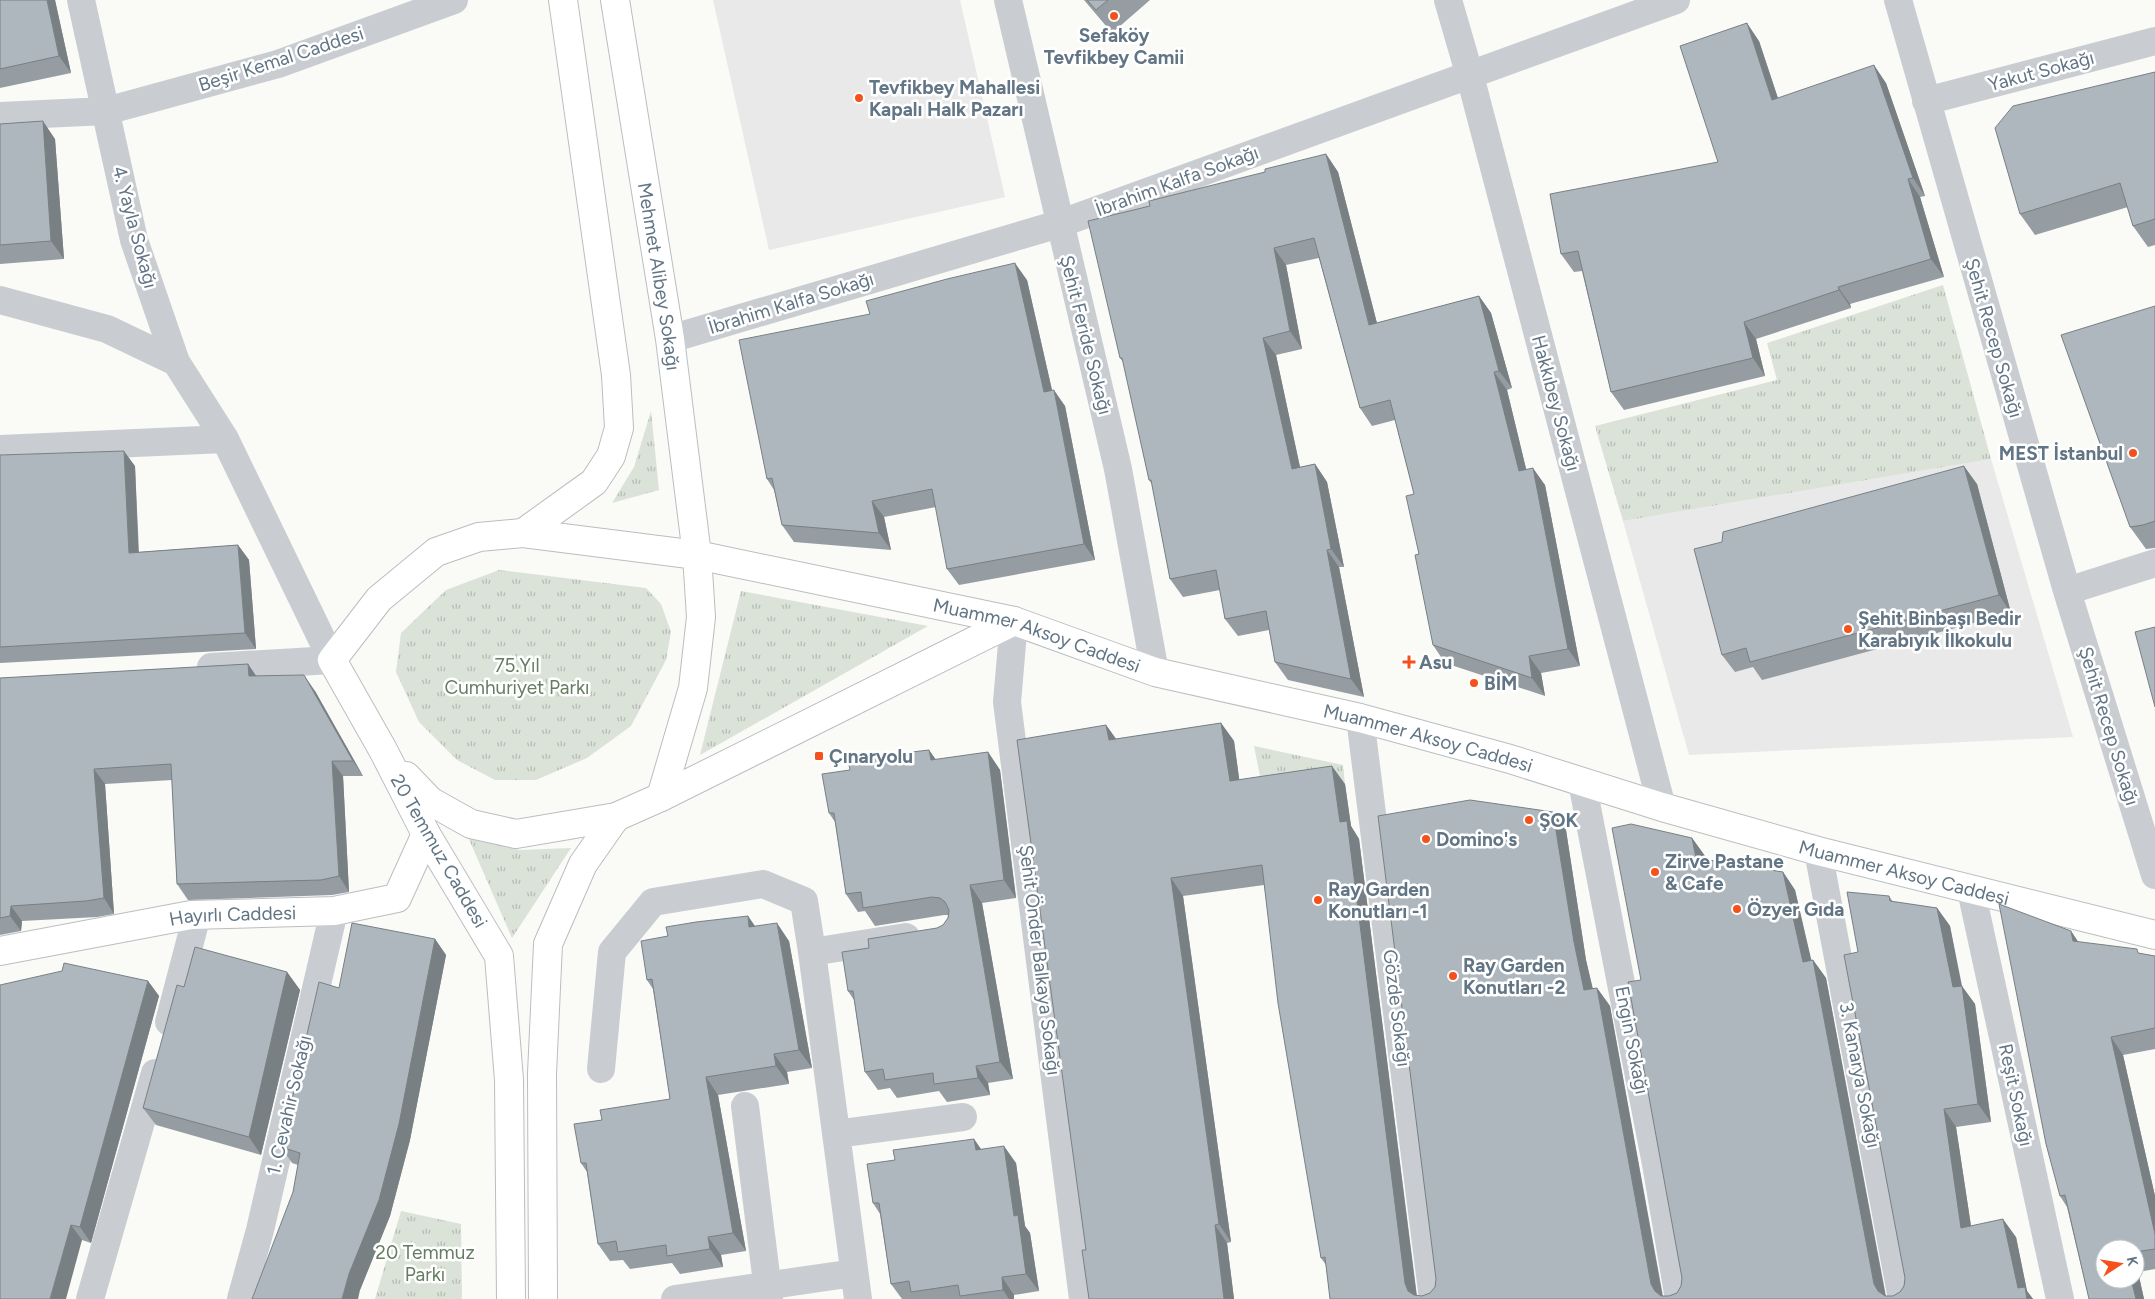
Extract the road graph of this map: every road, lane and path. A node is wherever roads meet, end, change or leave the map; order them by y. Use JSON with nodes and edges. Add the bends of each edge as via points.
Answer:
{"nodes":[{"id":1,"x":81,"y":0,"type":"edge"},
{"id":2,"x":454,"y":0,"type":"edge"},
{"id":3,"x":563,"y":0,"type":"edge"},
{"id":4,"x":615,"y":0,"type":"edge"},
{"id":5,"x":1008,"y":0,"type":"edge"},
{"id":6,"x":1448,"y":0,"type":"edge"},
{"id":7,"x":1676,"y":0,"type":"edge"},
{"id":8,"x":1898,"y":0,"type":"edge"},
{"id":9,"x":2155,"y":41,"type":"edge"},
{"id":10,"x":1470,"y":76,"type":"junction"},
{"id":11,"x":1926,"y":101,"type":"junction"},
{"id":12,"x":106,"y":111,"type":"junction"},
{"id":13,"x":0,"y":116,"type":"edge"},
{"id":14,"x":1059,"y":224,"type":"junction"},
{"id":15,"x":0,"y":300,"type":"edge"},
{"id":16,"x":670,"y":339,"type":"junction"},
{"id":17,"x":176,"y":362,"type":"junction"},
{"id":18,"x":225,"y":439,"type":"junction"},
{"id":19,"x":0,"y":448,"type":"edge"},
{"id":20,"x":523,"y":533,"type":"junction"},
{"id":21,"x":697,"y":555,"type":"junction"},
{"id":22,"x":2155,"y":564,"type":"edge"},
{"id":23,"x":2066,"y":591,"type":"junction"},
{"id":24,"x":1014,"y":621,"type":"junction"},
{"id":25,"x":332,"y":660,"type":"junction"},
{"id":26,"x":184,"y":668,"type":"edge"},
{"id":27,"x":1155,"y":672,"type":"junction"},
{"id":28,"x":1360,"y":718,"type":"junction"},
{"id":29,"x":383,"y":750,"type":"junction"},
{"id":30,"x":1582,"y":782,"type":"junction"},
{"id":31,"x":661,"y":797,"type":"junction"},
{"id":32,"x":1662,"y":807,"type":"junction"},
{"id":33,"x":616,"y":817,"type":"junction"},
{"id":34,"x":426,"y":834,"type":"junction"},
{"id":35,"x":1818,"y":851,"type":"junction"},
{"id":36,"x":2153,"y":862,"type":"edge"},
{"id":37,"x":1971,"y":890,"type":"junction"},
{"id":38,"x":334,"y":911,"type":"junction"},
{"id":39,"x":197,"y":915,"type":"junction"},
{"id":40,"x":927,"y":933,"type":"edge"},
{"id":41,"x":2155,"y":935,"type":"edge"},
{"id":42,"x":0,"y":951,"type":"edge"},
{"id":43,"x":812,"y":952,"type":"junction"},
{"id":44,"x":601,"y":1068,"type":"dead end"},
{"id":45,"x":745,"y":1106,"type":"dead end"},
{"id":46,"x":963,"y":1117,"type":"dead end"},
{"id":47,"x":836,"y":1134,"type":"junction"},
{"id":48,"x":854,"y":1272,"type":"junction"},
{"id":49,"x":768,"y":1292,"type":"edge"},
{"id":50,"x":90,"y":1299,"type":"edge"},
{"id":51,"x":241,"y":1299,"type":"edge"},
{"id":52,"x":511,"y":1299,"type":"edge"},
{"id":53,"x":543,"y":1299,"type":"edge"},
{"id":54,"x":675,"y":1299,"type":"edge"},
{"id":55,"x":858,"y":1299,"type":"edge"},
{"id":56,"x":1083,"y":1299,"type":"edge"},
{"id":57,"x":1433,"y":1299,"type":"edge"},
{"id":58,"x":1679,"y":1299,"type":"edge"},
{"id":59,"x":1902,"y":1299,"type":"edge"},
{"id":60,"x":2060,"y":1299,"type":"edge"}],
"edges":[{"from":1,"to":12,"type":"street","name":"4. Yayla Sokağı"},
{"from":2,"to":12,"type":"street","name":"Beşir Kemal Caddesi","via":[[278,64]]},
{"from":3,"to":20,"type":"main road","via":[[616,375],[619,428],[611,456],[594,482]]},
{"from":4,"to":16,"type":"main road","name":"Mehmet Alibey Sokağı"},
{"from":5,"to":14,"type":"street","name":"Şehit Feride Sokağı"},
{"from":6,"to":10,"type":"street","name":"Hakkıbey Sokağı"},
{"from":7,"to":10,"type":"street","name":"İbrahim Kalfa Sokağı"},
{"from":8,"to":11,"type":"street","name":"Şehit Recep Sokağı"},
{"from":9,"to":11,"type":"street","name":"Yakut Sokağı"},
{"from":10,"to":14,"type":"street","name":"İbrahim Kalfa Sokağı"},
{"from":10,"to":32,"type":"street","name":"Hakkıbey Sokağı"},
{"from":11,"to":23,"type":"street","name":"Şehit Recep Sokağı"},
{"from":12,"to":13,"type":"street","name":"Beşir Kemal Caddesi"},
{"from":12,"to":17,"type":"street","name":"4. Yayla Sokağı","via":[[134,240]]},
{"from":14,"to":16,"type":"street","name":"İbrahim Kalfa Sokağı"},
{"from":14,"to":27,"type":"street","name":"Şehit Feride Sokağı","via":[[1118,469]]},
{"from":15,"to":17,"type":"street","via":[[107,329]]},
{"from":16,"to":21,"type":"main road","name":"Mehmet Alibey Sokağı"},
{"from":17,"to":18,"type":"street","name":"4. Yayla Sokağı"},
{"from":18,"to":19,"type":"street"},
{"from":18,"to":25,"type":"street","name":"20 Temmuz Caddesi"},
{"from":20,"to":21,"type":"main road","name":"Muammer Aksoy Caddesi"},
{"from":20,"to":25,"type":"main road","name":"Muammer Aksoy Caddesi","via":[[479,537],[436,552],[380,599]]},
{"from":21,"to":24,"type":"main road","name":"Muammer Aksoy Caddesi"},
{"from":21,"to":31,"type":"main road","name":"Mehmet Alibey Sokağı","via":[[701,617],[693,688]]},
{"from":22,"to":23,"type":"street"},
{"from":23,"to":36,"type":"street","name":"Şehit Recep Sokağı"},
{"from":24,"to":27,"type":"main road","name":"Muammer Aksoy Caddesi"},
{"from":24,"to":31,"type":"main road"},
{"from":24,"to":56,"type":"street","name":"Şehit Önder Balkaya Sokağı","via":[[1007,702]]},
{"from":25,"to":26,"type":"street"},
{"from":25,"to":29,"type":"main road","name":"20 Temmuz Caddesi"},
{"from":27,"to":28,"type":"main road","name":"Muammer Aksoy Caddesi"},
{"from":28,"to":30,"type":"main road","name":"Muammer Aksoy Caddesi"},
{"from":28,"to":57,"type":"street","name":"Gözde Sokağı"},
{"from":29,"to":33,"type":"main road","via":[[430,802],[471,824],[516,834]]},
{"from":29,"to":34,"type":"main road","name":"20 Temmuz Caddesi"},
{"from":30,"to":32,"type":"main road","name":"Muammer Aksoy Caddesi"},
{"from":30,"to":58,"type":"street","name":"Engin Sokağı"},
{"from":31,"to":33,"type":"main road"},
{"from":32,"to":35,"type":"main road","name":"Muammer Aksoy Caddesi"},
{"from":33,"to":53,"type":"main road","via":[[583,864],[548,944],[542,1074]]},
{"from":34,"to":38,"type":"main road","name":"Hayırlı Caddesi","via":[[397,898]]},
{"from":34,"to":52,"type":"main road","name":"20 Temmuz Caddesi","via":[[500,956],[509,1080]]},
{"from":35,"to":37,"type":"main road","name":"Muammer Aksoy Caddesi"},
{"from":35,"to":59,"type":"street","name":"3. Kanarya Sokağı"},
{"from":37,"to":41,"type":"main road","name":"Muammer Aksoy Caddesi"},
{"from":37,"to":60,"type":"street","name":"Reşit Sokağı"},
{"from":38,"to":39,"type":"main road","name":"Hayırlı Caddesi"},
{"from":38,"to":51,"type":"street","name":"1. Cevahir Sokağı"},
{"from":39,"to":42,"type":"main road","name":"Hayırlı Caddesi"},
{"from":39,"to":50,"type":"street"},
{"from":40,"to":43,"type":"street"},
{"from":43,"to":44,"type":"street","via":[[804,901],[763,884],[654,902],[612,952]]},
{"from":43,"to":47,"type":"street"},
{"from":45,"to":49,"type":"street"},
{"from":46,"to":47,"type":"street"},
{"from":47,"to":48,"type":"street"},
{"from":48,"to":49,"type":"street"},
{"from":48,"to":55,"type":"street"},
{"from":49,"to":54,"type":"street"}]}
